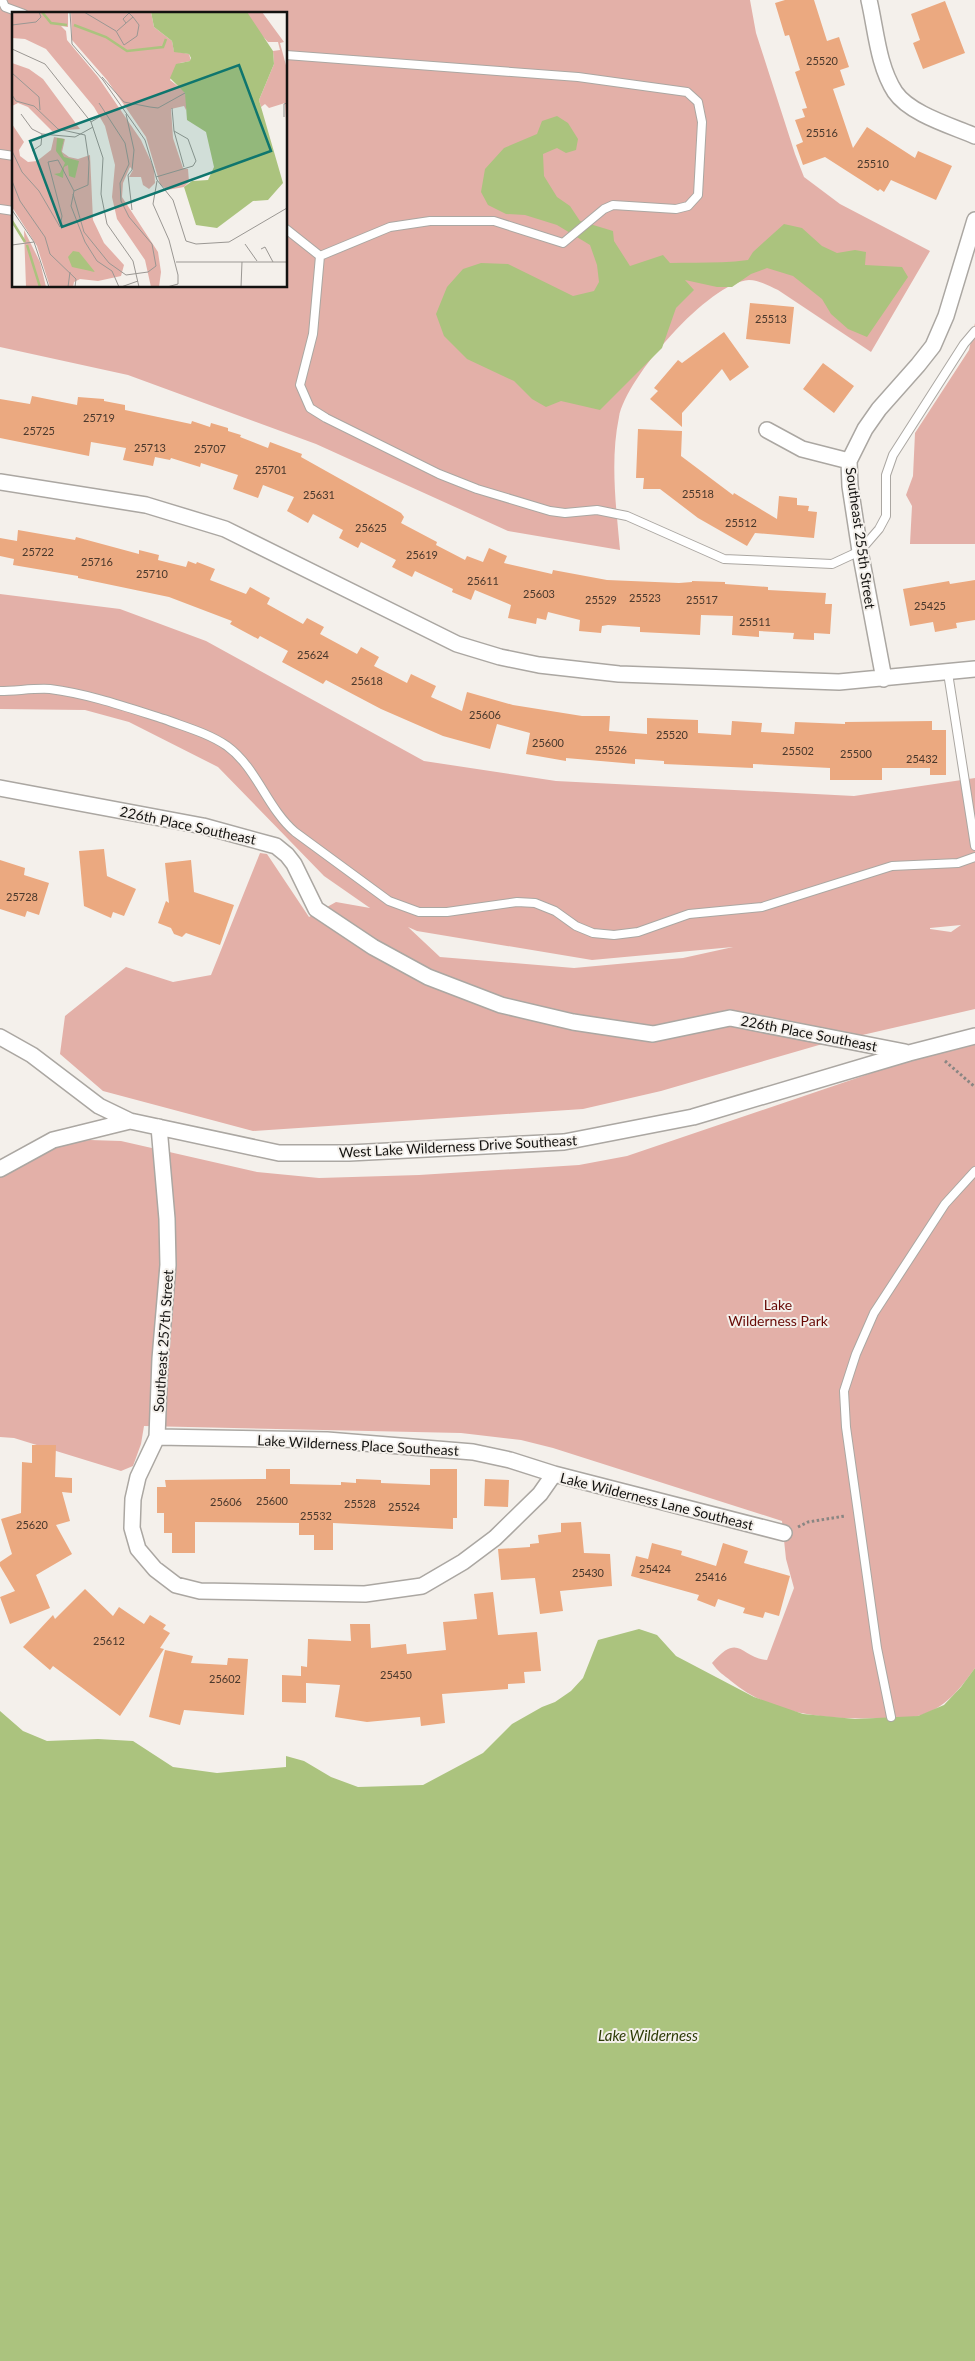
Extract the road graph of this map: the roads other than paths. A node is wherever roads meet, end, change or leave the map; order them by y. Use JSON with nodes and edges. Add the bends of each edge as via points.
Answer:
{"nodes":[{"id":1,"x":2,"y":0,"type":"edge"},
{"id":2,"x":869,"y":0,"type":"edge"},
{"id":3,"x":19,"y":12,"type":"edge"},
{"id":4,"x":288,"y":55,"type":"edge"},
{"id":5,"x":975,"y":136,"type":"edge"},
{"id":6,"x":975,"y":220,"type":"edge"},
{"id":7,"x":288,"y":233,"type":"edge"},
{"id":8,"x":320,"y":256,"type":"junction"},
{"id":9,"x":975,"y":331,"type":"edge"},
{"id":10,"x":767,"y":430,"type":"dead end"},
{"id":11,"x":849,"y":461,"type":"junction"},
{"id":12,"x":0,"y":482,"type":"edge"},
{"id":13,"x":860,"y":552,"type":"junction"},
{"id":14,"x":975,"y":669,"type":"edge"},
{"id":15,"x":948,"y":673,"type":"junction"},
{"id":16,"x":884,"y":679,"type":"junction"},
{"id":17,"x":0,"y":692,"type":"edge"},
{"id":18,"x":0,"y":788,"type":"edge"},
{"id":19,"x":975,"y":846,"type":"edge"},
{"id":20,"x":975,"y":857,"type":"edge"},
{"id":21,"x":975,"y":1036,"type":"edge"},
{"id":22,"x":0,"y":1037,"type":"edge"},
{"id":23,"x":909,"y":1053,"type":"junction"},
{"id":24,"x":130,"y":1121,"type":"junction"},
{"id":25,"x":159,"y":1127,"type":"junction"},
{"id":26,"x":0,"y":1169,"type":"edge"},
{"id":27,"x":975,"y":1171,"type":"edge"},
{"id":28,"x":157,"y":1437,"type":"junction"},
{"id":29,"x":554,"y":1474,"type":"junction"},
{"id":30,"x":784,"y":1533,"type":"road end"},
{"id":31,"x":138,"y":1549,"type":"joint"},
{"id":32,"x":891,"y":1717,"type":"dead end"}],
"edges":[{"from":1,"to":3,"type":"lane","via":[[5,7]]},
{"from":2,"to":5,"type":"street","via":[[883,65],[896,93],[922,113]]},
{"from":4,"to":8,"type":"lane","via":[[578,77],[687,92],[698,102],[702,122],[698,195],[688,206],[676,209],[613,205],[563,243],[494,221],[430,221],[390,227]]},
{"from":6,"to":11,"type":"street","name":"Southeast 255th Street","via":[[946,316],[933,346],[869,422]]},
{"from":7,"to":8,"type":"lane"},
{"from":8,"to":13,"type":"lane","via":[[313,334],[300,385],[310,408],[326,418],[439,474],[477,489],[550,511],[597,510],[627,516],[724,559],[832,564]]},
{"from":9,"to":13,"type":"lane","via":[[893,454],[886,475],[886,516]]},
{"from":10,"to":11,"type":"street","via":[[802,448]]},
{"from":11,"to":13,"type":"street","name":"Southeast 255th Street"},
{"from":12,"to":16,"type":"street","via":[[146,505],[225,528],[424,629],[457,644],[500,657],[619,674],[839,682]]},
{"from":13,"to":16,"type":"street","name":"Southeast 255th Street"},
{"from":14,"to":15,"type":"street"},
{"from":15,"to":16,"type":"street"},
{"from":15,"to":19,"type":"lane"},
{"from":17,"to":20,"type":"lane","via":[[48,689],[106,700],[197,730],[226,746],[250,769],[285,824],[389,901],[419,912],[534,903],[555,911],[576,926],[594,933],[614,935],[638,932],[688,914],[762,907],[892,866],[958,863]]},
{"from":18,"to":23,"type":"street","name":"226th Place Southeast","via":[[203,826],[276,846],[294,864],[316,909],[373,948],[428,977],[501,1005],[573,1022],[653,1034],[730,1018]]},
{"from":21,"to":23,"type":"street","name":"West Lake Wilderness Drive Southeast"},
{"from":22,"to":24,"type":"street","via":[[32,1055],[99,1106]]},
{"from":23,"to":25,"type":"street","name":"West Lake Wilderness Drive Southeast","via":[[693,1117],[564,1142],[349,1153],[279,1153]]},
{"from":24,"to":25,"type":"street","name":"West Lake Wilderness Drive Southeast"},
{"from":24,"to":26,"type":"street","name":"West Lake Wilderness Drive Southeast","via":[[53,1140]]},
{"from":25,"to":28,"type":"street","name":"Southeast 257th Street","via":[[168,1265]]},
{"from":27,"to":32,"type":"lane","via":[[945,1204],[874,1313],[844,1392],[877,1648]]},
{"from":28,"to":29,"type":"street","name":"Lake Wilderness Place Southeast","via":[[327,1440],[473,1452]]},
{"from":28,"to":31,"type":"street","name":"Southeast 257th Street","via":[[138,1477],[134,1499],[132,1528]]},
{"from":29,"to":30,"type":"street","name":"Lake Wilderness Lane Southeast"},
{"from":29,"to":31,"type":"street","name":"Lake Wilderness Lane Southeast","via":[[520,1515],[495,1538],[422,1586],[365,1594],[200,1591],[176,1585],[155,1569]]}]}
